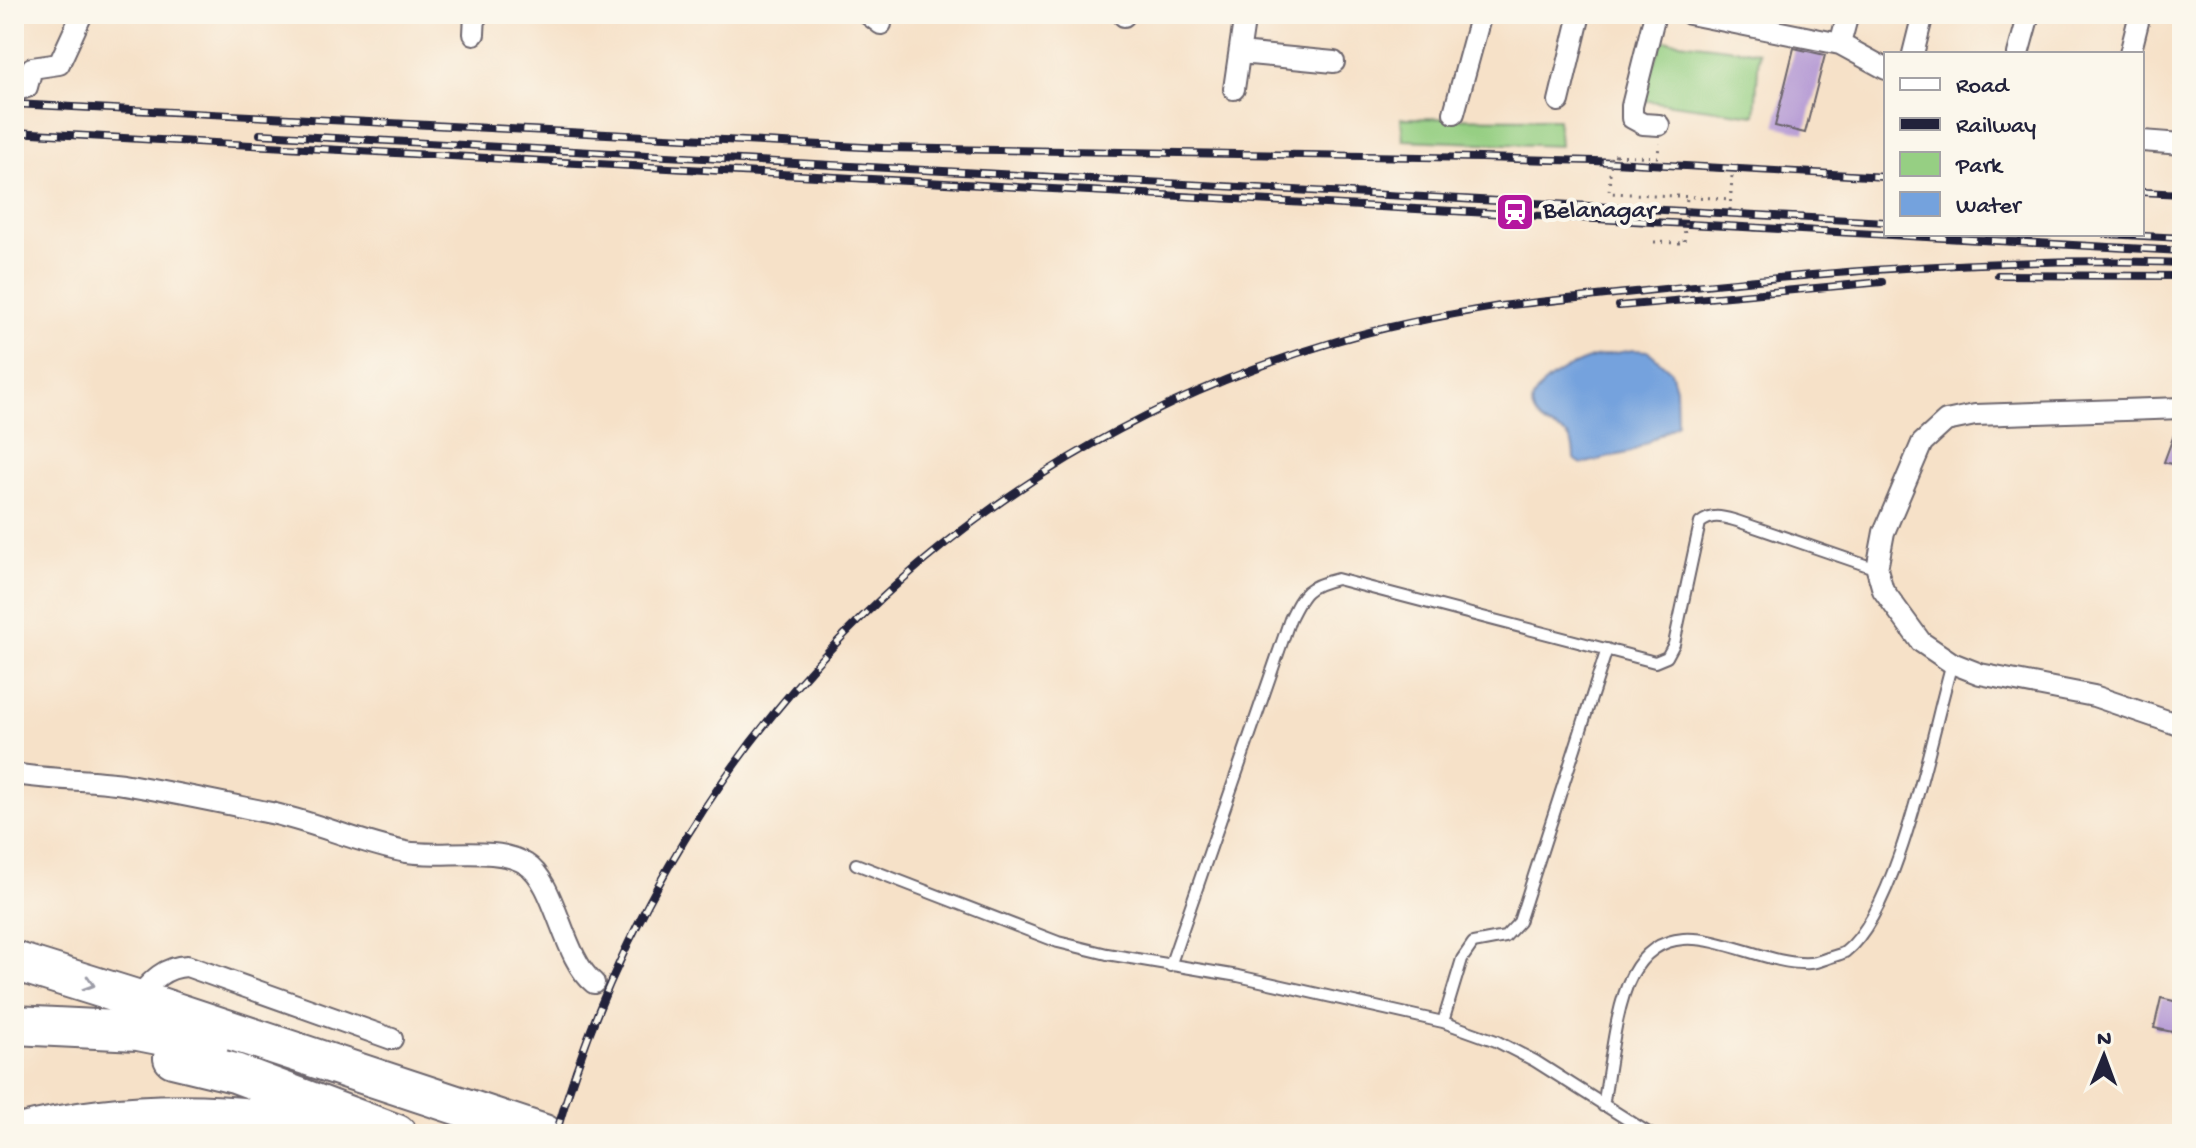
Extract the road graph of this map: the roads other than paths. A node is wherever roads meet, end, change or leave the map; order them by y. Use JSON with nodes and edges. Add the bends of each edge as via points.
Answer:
{"nodes":[{"id":1,"x":82,"y":14,"type":"edge"},
{"id":2,"x":1245,"y":14,"type":"edge"},
{"id":3,"x":1481,"y":14,"type":"edge"},
{"id":4,"x":1580,"y":14,"type":"edge"},
{"id":5,"x":1655,"y":14,"type":"edge"},
{"id":6,"x":1690,"y":14,"type":"edge"},
{"id":7,"x":1848,"y":14,"type":"edge"},
{"id":8,"x":1923,"y":14,"type":"edge"},
{"id":9,"x":2029,"y":14,"type":"edge"},
{"id":10,"x":2140,"y":14,"type":"edge"},
{"id":11,"x":1840,"y":44,"type":"junction"},
{"id":12,"x":1914,"y":52,"type":"edge"},
{"id":13,"x":2019,"y":52,"type":"edge"},
{"id":14,"x":2130,"y":52,"type":"edge"},
{"id":15,"x":1240,"y":53,"type":"junction"},
{"id":16,"x":1334,"y":62,"type":"dead end"},
{"id":17,"x":1884,"y":68,"type":"edge"},
{"id":18,"x":1234,"y":89,"type":"dead end"},
{"id":19,"x":14,"y":91,"type":"edge"},
{"id":20,"x":1559,"y":101,"type":"dead end"},
{"id":21,"x":1454,"y":113,"type":"dead end"},
{"id":22,"x":1659,"y":125,"type":"dead end"},
{"id":23,"x":2144,"y":141,"type":"edge"},
{"id":24,"x":2182,"y":144,"type":"edge"},
{"id":25,"x":2182,"y":408,"type":"edge"},
{"id":26,"x":1877,"y":569,"type":"junction"},
{"id":27,"x":1607,"y":649,"type":"junction"},
{"id":28,"x":1952,"y":663,"type":"junction"},
{"id":29,"x":2182,"y":726,"type":"edge"},
{"id":30,"x":14,"y":774,"type":"edge"},
{"id":31,"x":856,"y":864,"type":"dead end"},
{"id":32,"x":14,"y":961,"type":"edge"},
{"id":33,"x":1170,"y":966,"type":"junction"},
{"id":34,"x":594,"y":983,"type":"dead end"},
{"id":35,"x":136,"y":999,"type":"junction"},
{"id":36,"x":1443,"y":1022,"type":"junction"},
{"id":37,"x":14,"y":1025,"type":"edge"},
{"id":38,"x":392,"y":1039,"type":"dead end"},
{"id":39,"x":14,"y":1046,"type":"edge"},
{"id":40,"x":1603,"y":1106,"type":"junction"},
{"id":41,"x":529,"y":1129,"type":"edge"},
{"id":42,"x":19,"y":1134,"type":"edge"},
{"id":43,"x":345,"y":1134,"type":"edge"},
{"id":44,"x":397,"y":1134,"type":"edge"},
{"id":45,"x":475,"y":1134,"type":"edge"},
{"id":46,"x":1650,"y":1134,"type":"edge"}],
"edges":[{"from":1,"to":19,"type":"street","via":[[59,64],[32,68],[27,87]]},
{"from":2,"to":15,"type":"street"},
{"from":3,"to":21,"type":"street"},
{"from":4,"to":20,"type":"street"},
{"from":5,"to":22,"type":"street","via":[[1632,118]]},
{"from":6,"to":11,"type":"street"},
{"from":7,"to":11,"type":"street"},
{"from":8,"to":12,"type":"street"},
{"from":9,"to":13,"type":"street"},
{"from":10,"to":14,"type":"street"},
{"from":11,"to":17,"type":"street"},
{"from":15,"to":16,"type":"street"},
{"from":15,"to":18,"type":"street"},
{"from":23,"to":24,"type":"street"},
{"from":25,"to":26,"type":"street","via":[[1975,415],[1946,421],[1922,443],[1884,532]]},
{"from":26,"to":27,"type":"lane","via":[[1737,521],[1708,517],[1700,523],[1667,657],[1655,662]]},
{"from":26,"to":28,"type":"street","via":[[1883,590],[1921,642]]},
{"from":27,"to":33,"type":"lane","via":[[1337,579],[1303,592]]},
{"from":27,"to":36,"type":"lane","via":[[1519,922],[1505,937],[1473,943],[1462,959]]},
{"from":28,"to":29,"type":"street","via":[[1980,674],[2094,696]]},
{"from":28,"to":40,"type":"lane","via":[[1893,871],[1869,926],[1843,953],[1811,963],[1705,939],[1675,940],[1650,951],[1632,976],[1621,1009]]},
{"from":30,"to":34,"type":"street","via":[[123,784],[256,810],[405,851],[515,858],[539,877],[576,960]]},
{"from":31,"to":33,"type":"lane","via":[[1058,942]]},
{"from":32,"to":35,"type":"highway","one_way":true},
{"from":33,"to":36,"type":"lane"},
{"from":35,"to":38,"type":"street","via":[[165,971],[187,966]]},
{"from":35,"to":41,"type":"highway"},
{"from":36,"to":40,"type":"lane","via":[[1535,1061]]},
{"from":37,"to":45,"type":"highway","via":[[138,1031],[203,1043]]},
{"from":39,"to":44,"type":"highway","via":[[129,1052],[222,1069]]},
{"from":40,"to":46,"type":"lane"},
{"from":42,"to":43,"type":"highway","via":[[115,1116],[185,1113],[248,1116]]}]}
